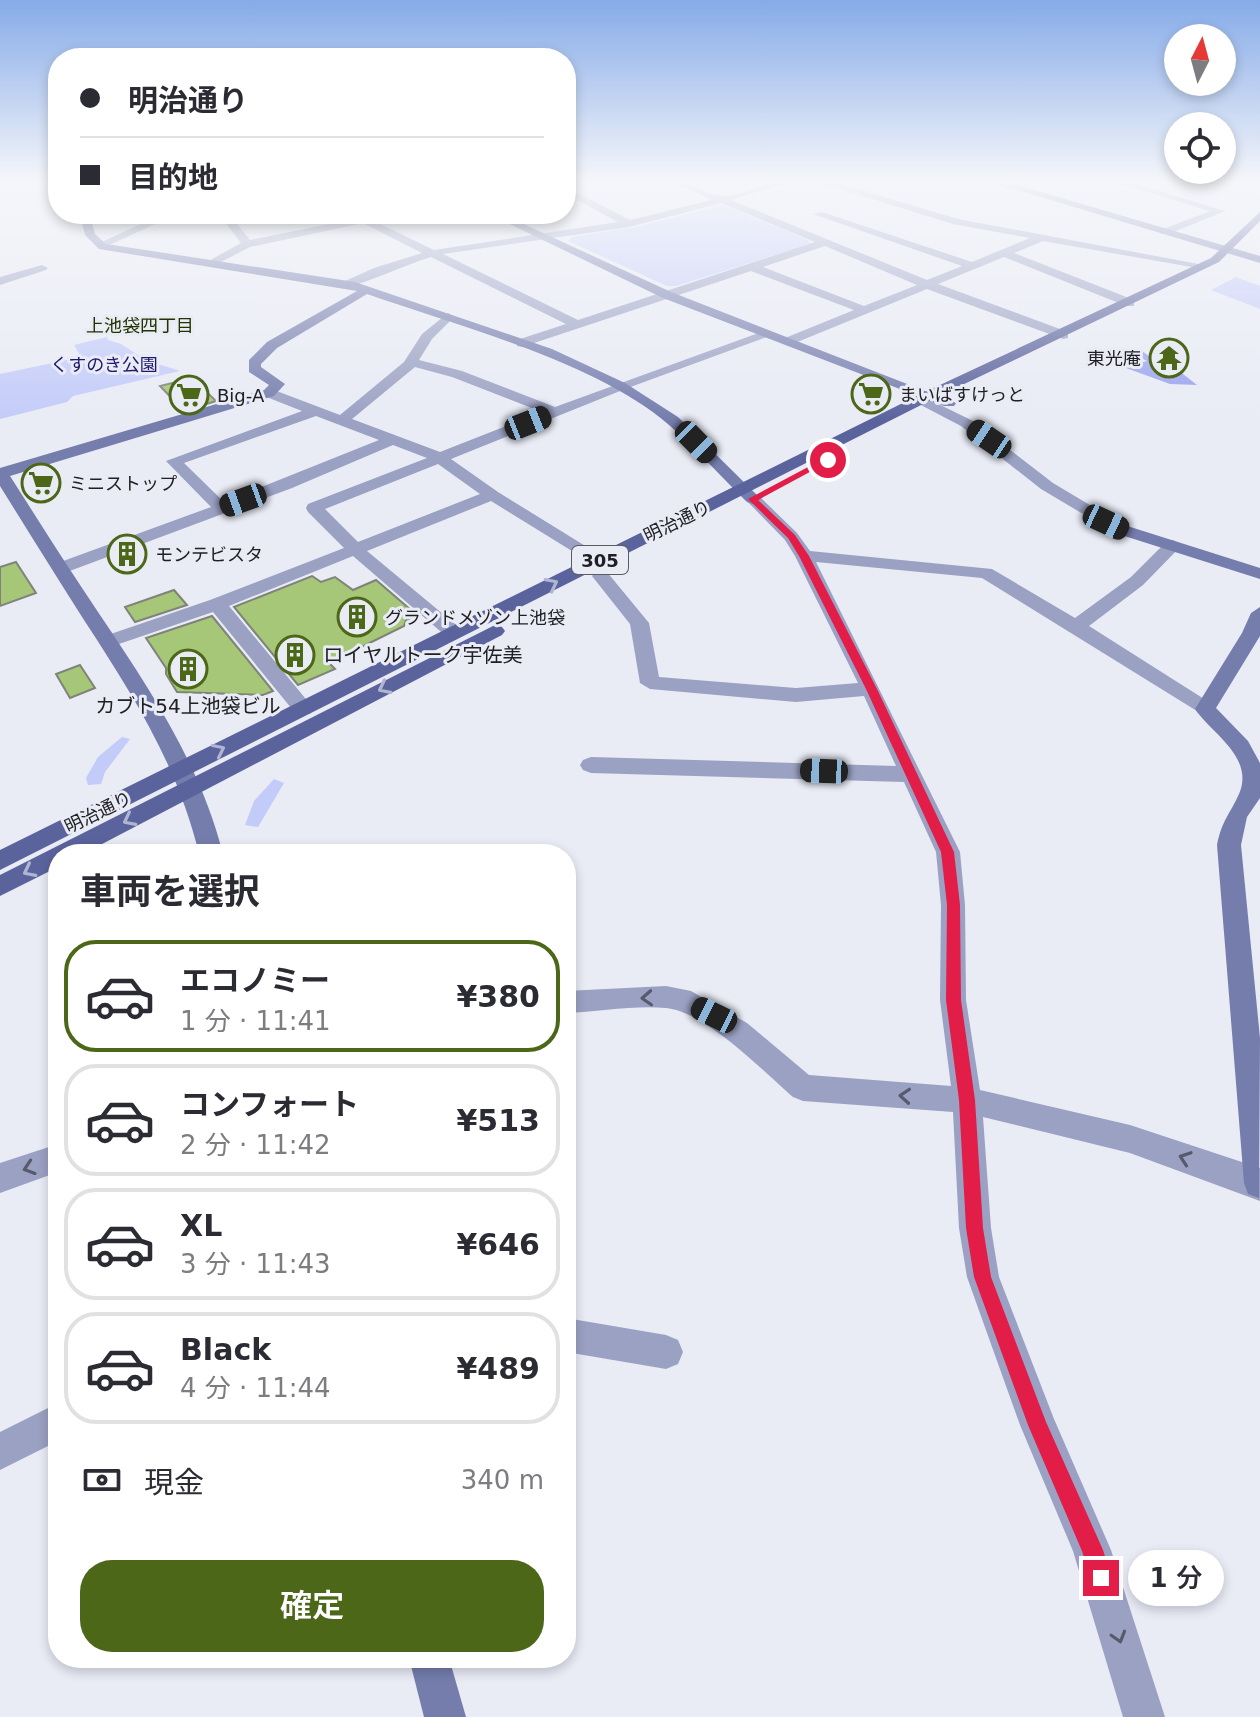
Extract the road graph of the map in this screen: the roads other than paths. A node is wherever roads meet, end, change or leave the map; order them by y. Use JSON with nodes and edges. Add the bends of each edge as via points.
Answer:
{"nodes":[{"id":1,"x":193,"y":260,"type":"edge"},
{"id":2,"x":216,"y":260,"type":"edge"},
{"id":3,"x":409,"y":260,"type":"edge"},
{"id":4,"x":446,"y":260,"type":"edge"},
{"id":5,"x":592,"y":260,"type":"edge"},
{"id":6,"x":773,"y":260,"type":"edge"},
{"id":7,"x":866,"y":260,"type":"edge"},
{"id":8,"x":956,"y":260,"type":"edge"},
{"id":9,"x":988,"y":260,"type":"edge"},
{"id":10,"x":1022,"y":260,"type":"edge"},
{"id":11,"x":1169,"y":260,"type":"edge"},
{"id":12,"x":1215,"y":260,"type":"edge"},
{"id":13,"x":1233,"y":260,"type":"edge"},
{"id":14,"x":211,"y":263,"type":"junction"},
{"id":15,"x":974,"y":266,"type":"junction"},
{"id":16,"x":1203,"y":266,"type":"junction"},
{"id":17,"x":752,"y":267,"type":"junction"},
{"id":18,"x":42,"y":268,"type":"dead end"},
{"id":19,"x":0,"y":281,"type":"edge"},
{"id":20,"x":347,"y":285,"type":"junction"},
{"id":21,"x":928,"y":285,"type":"junction"},
{"id":22,"x":366,"y":290,"type":"junction"},
{"id":23,"x":667,"y":295,"type":"junction"},
{"id":24,"x":1130,"y":303,"type":"junction"},
{"id":25,"x":864,"y":310,"type":"junction"},
{"id":26,"x":448,"y":317,"type":"junction"},
{"id":27,"x":576,"y":324,"type":"junction"},
{"id":28,"x":769,"y":334,"type":"junction"},
{"id":29,"x":1063,"y":335,"type":"junction"},
{"id":30,"x":790,"y":341,"type":"junction"},
{"id":31,"x":522,"y":343,"type":"junction"},
{"id":32,"x":411,"y":362,"type":"junction"},
{"id":33,"x":1015,"y":371,"type":"dead end"},
{"id":34,"x":620,"y":386,"type":"junction"},
{"id":35,"x":269,"y":393,"type":"junction"},
{"id":36,"x":939,"y":401,"type":"junction"},
{"id":37,"x":312,"y":412,"type":"junction"},
{"id":38,"x":555,"y":412,"type":"junction"},
{"id":39,"x":340,"y":422,"type":"junction"},
{"id":40,"x":389,"y":441,"type":"junction"},
{"id":41,"x":439,"y":457,"type":"junction"},
{"id":42,"x":1,"y":478,"type":"edge"},
{"id":43,"x":748,"y":494,"type":"junction"},
{"id":44,"x":492,"y":495,"type":"junction"},
{"id":45,"x":221,"y":508,"type":"junction"},
{"id":46,"x":1173,"y":545,"type":"junction"},
{"id":47,"x":356,"y":550,"type":"junction"},
{"id":48,"x":804,"y":556,"type":"junction"},
{"id":49,"x":61,"y":568,"type":"junction"},
{"id":50,"x":600,"y":568,"type":"junction"},
{"id":51,"x":1260,"y":574,"type":"edge"},
{"id":52,"x":217,"y":604,"type":"junction"},
{"id":53,"x":1075,"y":627,"type":"junction"},
{"id":54,"x":1257,"y":628,"type":"edge"},
{"id":55,"x":454,"y":633,"type":"junction"},
{"id":56,"x":109,"y":641,"type":"junction"},
{"id":57,"x":871,"y":689,"type":"junction"},
{"id":58,"x":303,"y":709,"type":"junction"},
{"id":59,"x":1205,"y":709,"type":"junction"},
{"id":60,"x":591,"y":765,"type":"dead end"},
{"id":61,"x":911,"y":774,"type":"junction"},
{"id":62,"x":187,"y":778,"type":"junction"},
{"id":63,"x":1259,"y":780,"type":"edge"},
{"id":64,"x":78,"y":844,"type":"edge"},
{"id":65,"x":209,"y":844,"type":"edge"},
{"id":66,"x":0,"y":861,"type":"edge"},
{"id":67,"x":48,"y":861,"type":"edge"},
{"id":68,"x":0,"y":886,"type":"edge"},
{"id":69,"x":576,"y":1002,"type":"edge"},
{"id":70,"x":967,"y":1100,"type":"junction"},
{"id":71,"x":48,"y":1161,"type":"edge"},
{"id":72,"x":0,"y":1178,"type":"edge"},
{"id":73,"x":1260,"y":1184,"type":"edge"},
{"id":74,"x":576,"y":1337,"type":"edge"},
{"id":75,"x":666,"y":1352,"type":"dead end"},
{"id":76,"x":48,"y":1426,"type":"edge"},
{"id":77,"x":0,"y":1452,"type":"edge"},
{"id":78,"x":432,"y":1668,"type":"edge"},
{"id":79,"x":445,"y":1717,"type":"edge"},
{"id":80,"x":1144,"y":1717,"type":"edge"}],
"edges":[{"from":1,"to":14,"type":"street"},
{"from":2,"to":14,"type":"street"},
{"from":3,"to":20,"type":"street"},
{"from":4,"to":27,"type":"street"},
{"from":5,"to":23,"type":"street"},
{"from":6,"to":17,"type":"street"},
{"from":7,"to":21,"type":"street"},
{"from":8,"to":15,"type":"street"},
{"from":9,"to":15,"type":"street"},
{"from":10,"to":24,"type":"street"},
{"from":11,"to":16,"type":"street"},
{"from":12,"to":16,"type":"main road","name":"明治通り","number":"305"},
{"from":13,"to":33,"type":"main road"},
{"from":14,"to":20,"type":"street"},
{"from":15,"to":21,"type":"street"},
{"from":16,"to":24,"type":"main road","name":"明治通り","number":"305"},
{"from":17,"to":23,"type":"street"},
{"from":17,"to":25,"type":"street"},
{"from":18,"to":19,"type":"street"},
{"from":20,"to":22,"type":"street"},
{"from":21,"to":25,"type":"street"},
{"from":21,"to":29,"type":"street"},
{"from":22,"to":26,"type":"street"},
{"from":22,"to":35,"type":"street","via":[[259,356],[254,369],[278,384]]},
{"from":23,"to":27,"type":"street"},
{"from":23,"to":28,"type":"street"},
{"from":24,"to":29,"type":"main road","name":"明治通り","number":"305"},
{"from":25,"to":30,"type":"street"},
{"from":26,"to":31,"type":"street"},
{"from":26,"to":32,"type":"street"},
{"from":27,"to":31,"type":"street"},
{"from":28,"to":30,"type":"street"},
{"from":28,"to":34,"type":"street"},
{"from":29,"to":36,"type":"main road","name":"明治通り","number":"305"},
{"from":30,"to":36,"type":"street"},
{"from":31,"to":34,"type":"street"},
{"from":32,"to":38,"type":"street"},
{"from":32,"to":39,"type":"street"},
{"from":34,"to":38,"type":"street"},
{"from":34,"to":43,"type":"street","via":[[673,420]]},
{"from":35,"to":37,"type":"street"},
{"from":35,"to":42,"type":"street"},
{"from":36,"to":43,"type":"main road","name":"明治通り","number":"305"},
{"from":36,"to":46,"type":"street","via":[[1047,486],[1121,529]]},
{"from":37,"to":39,"type":"street"},
{"from":37,"to":45,"type":"street","via":[[174,461]]},
{"from":38,"to":41,"type":"street"},
{"from":39,"to":40,"type":"street"},
{"from":40,"to":41,"type":"street"},
{"from":40,"to":45,"type":"street"},
{"from":41,"to":44,"type":"street"},
{"from":41,"to":47,"type":"street","via":[[314,508]]},
{"from":42,"to":49,"type":"street"},
{"from":43,"to":48,"type":"street"},
{"from":43,"to":50,"type":"main road","name":"明治通り","number":"305"},
{"from":44,"to":47,"type":"street"},
{"from":44,"to":50,"type":"street"},
{"from":45,"to":49,"type":"street"},
{"from":46,"to":51,"type":"street"},
{"from":46,"to":53,"type":"street","via":[[1137,581]]},
{"from":47,"to":52,"type":"street"},
{"from":47,"to":55,"type":"street"},
{"from":48,"to":53,"type":"street","via":[[986,573]]},
{"from":48,"to":57,"type":"street"},
{"from":49,"to":56,"type":"street"},
{"from":55,"to":50,"type":"main road","name":"明治通り","number":"305","one_way":true},
{"from":50,"to":57,"type":"street","via":[[639,623],[650,683],[796,695]]},
{"from":50,"to":62,"type":"main road","name":"明治通り","number":"305","one_way":true},
{"from":52,"to":56,"type":"street"},
{"from":52,"to":58,"type":"street"},
{"from":53,"to":59,"type":"street"},
{"from":54,"to":59,"type":"street"},
{"from":55,"to":58,"type":"main road","name":"明治通り","number":"305"},
{"from":56,"to":62,"type":"street"},
{"from":57,"to":61,"type":"street"},
{"from":62,"to":58,"type":"main road","name":"明治通り","number":"305","one_way":true},
{"from":59,"to":63,"type":"street","via":[[1248,748],[1260,767]]},
{"from":60,"to":61,"type":"street"},
{"from":61,"to":70,"type":"street","via":[[948,852],[953,1000]]},
{"from":62,"to":64,"type":"main road","name":"明治通り","number":"305","one_way":true},
{"from":62,"to":65,"type":"street"},
{"from":62,"to":66,"type":"main road","name":"明治通り","number":"305"},
{"from":63,"to":73,"type":"street","via":[[1234,815],[1229,845]]},
{"from":67,"to":68,"type":"main road","name":"明治通り","number":"305","one_way":true},
{"from":70,"to":69,"type":"street","one_way":true,"via":[[803,1088],[737,1031],[691,1003],[666,997]]},
{"from":73,"to":70,"type":"street","one_way":true,"via":[[1130,1139]]},
{"from":70,"to":80,"type":"street","one_way":true,"via":[[983,1277],[1092,1550]]},
{"from":71,"to":72,"type":"street","one_way":true},
{"from":74,"to":75,"type":"street"},
{"from":76,"to":77,"type":"street"},
{"from":78,"to":79,"type":"street"}]}
